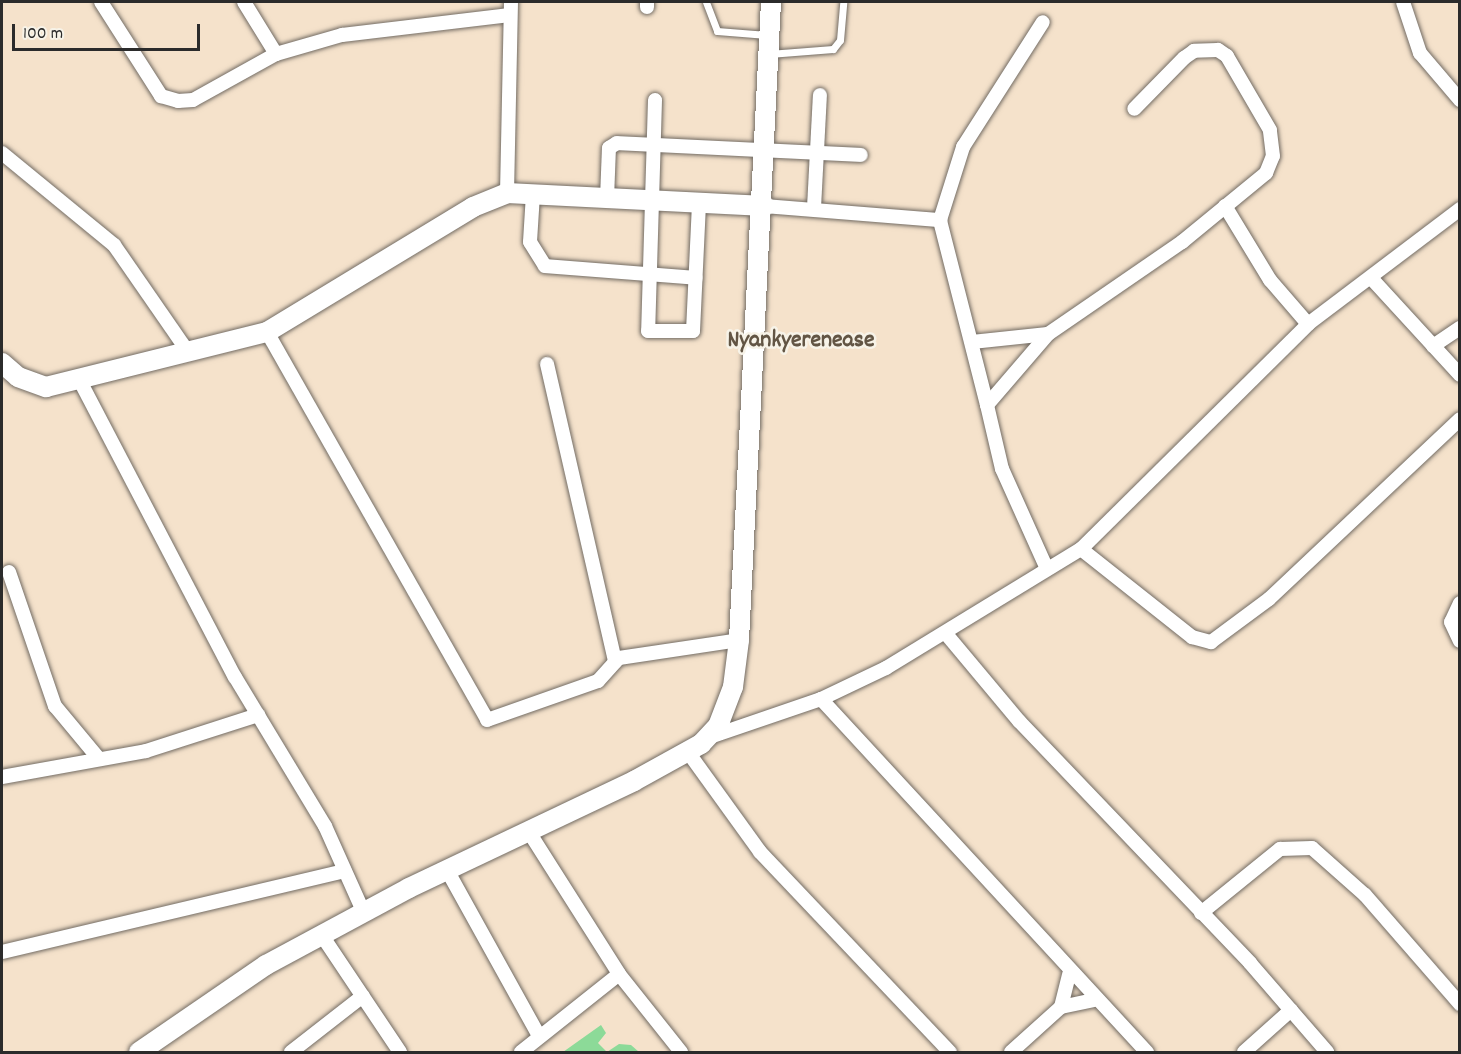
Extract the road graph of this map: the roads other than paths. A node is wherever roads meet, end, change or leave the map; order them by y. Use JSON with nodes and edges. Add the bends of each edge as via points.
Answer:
{"nodes":[{"id":1,"x":101,"y":2,"type":"edge"},
{"id":2,"x":244,"y":2,"type":"edge"},
{"id":3,"x":706,"y":2,"type":"edge"},
{"id":4,"x":771,"y":2,"type":"edge"},
{"id":5,"x":843,"y":2,"type":"edge"},
{"id":6,"x":1403,"y":2,"type":"edge"},
{"id":7,"x":510,"y":8,"type":"edge"},
{"id":8,"x":1043,"y":22,"type":"dead end"},
{"id":9,"x":769,"y":44,"type":"junction"},
{"id":10,"x":276,"y":54,"type":"junction"},
{"id":11,"x":820,"y":95,"type":"dead end"},
{"id":12,"x":655,"y":100,"type":"dead end"},
{"id":13,"x":1460,"y":100,"type":"edge"},
{"id":14,"x":1134,"y":109,"type":"dead end"},
{"id":15,"x":655,"y":147,"type":"junction"},
{"id":16,"x":765,"y":150,"type":"junction"},
{"id":17,"x":817,"y":152,"type":"junction"},
{"id":18,"x":2,"y":153,"type":"edge"},
{"id":19,"x":861,"y":155,"type":"dead end"},
{"id":20,"x":507,"y":193,"type":"junction"},
{"id":21,"x":533,"y":194,"type":"junction"},
{"id":22,"x":607,"y":199,"type":"junction"},
{"id":23,"x":654,"y":204,"type":"junction"},
{"id":24,"x":699,"y":206,"type":"junction"},
{"id":25,"x":765,"y":206,"type":"junction"},
{"id":26,"x":1225,"y":206,"type":"junction"},
{"id":27,"x":814,"y":208,"type":"junction"},
{"id":28,"x":1460,"y":208,"type":"edge"},
{"id":29,"x":940,"y":220,"type":"junction"},
{"id":30,"x":651,"y":276,"type":"junction"},
{"id":31,"x":696,"y":279,"type":"junction"},
{"id":32,"x":1372,"y":279,"type":"junction"},
{"id":33,"x":1308,"y":324,"type":"junction"},
{"id":34,"x":1460,"y":328,"type":"edge"},
{"id":35,"x":267,"y":332,"type":"junction"},
{"id":36,"x":1048,"y":334,"type":"junction"},
{"id":37,"x":972,"y":342,"type":"junction"},
{"id":38,"x":1433,"y":346,"type":"junction"},
{"id":39,"x":188,"y":352,"type":"junction"},
{"id":40,"x":2,"y":363,"type":"edge"},
{"id":41,"x":547,"y":364,"type":"dead end"},
{"id":42,"x":1460,"y":375,"type":"edge"},
{"id":43,"x":80,"y":381,"type":"junction"},
{"id":44,"x":987,"y":405,"type":"junction"},
{"id":45,"x":1460,"y":419,"type":"edge"},
{"id":46,"x":1081,"y":549,"type":"junction"},
{"id":47,"x":1047,"y":569,"type":"junction"},
{"id":48,"x":9,"y":572,"type":"dead end"},
{"id":49,"x":1460,"y":603,"type":"edge"},
{"id":50,"x":947,"y":635,"type":"junction"},
{"id":51,"x":739,"y":640,"type":"junction"},
{"id":52,"x":1460,"y":641,"type":"edge"},
{"id":53,"x":615,"y":661,"type":"junction"},
{"id":54,"x":821,"y":699,"type":"junction"},
{"id":55,"x":258,"y":715,"type":"junction"},
{"id":56,"x":710,"y":737,"type":"junction"},
{"id":57,"x":688,"y":752,"type":"junction"},
{"id":58,"x":99,"y":759,"type":"junction"},
{"id":59,"x":2,"y":777,"type":"edge"},
{"id":60,"x":529,"y":832,"type":"junction"},
{"id":61,"x":447,"y":870,"type":"junction"},
{"id":62,"x":345,"y":871,"type":"junction"},
{"id":63,"x":363,"y":911,"type":"junction"},
{"id":64,"x":1201,"y":913,"type":"junction"},
{"id":65,"x":321,"y":934,"type":"junction"},
{"id":66,"x":2,"y":952,"type":"edge"},
{"id":67,"x":619,"y":974,"type":"junction"},
{"id":68,"x":1069,"y":974,"type":"junction"},
{"id":69,"x":363,"y":996,"type":"junction"},
{"id":70,"x":1093,"y":1000,"type":"junction"},
{"id":71,"x":1460,"y":1004,"type":"edge"},
{"id":72,"x":1061,"y":1007,"type":"junction"},
{"id":73,"x":1291,"y":1010,"type":"junction"},
{"id":74,"x":539,"y":1036,"type":"junction"},
{"id":75,"x":139,"y":1053,"type":"edge"},
{"id":76,"x":291,"y":1053,"type":"edge"},
{"id":77,"x":400,"y":1053,"type":"edge"},
{"id":78,"x":521,"y":1053,"type":"edge"},
{"id":79,"x":681,"y":1053,"type":"edge"},
{"id":80,"x":950,"y":1053,"type":"edge"},
{"id":81,"x":1011,"y":1053,"type":"edge"},
{"id":82,"x":1147,"y":1053,"type":"edge"},
{"id":83,"x":1244,"y":1053,"type":"edge"},
{"id":84,"x":1327,"y":1053,"type":"edge"}],
"edges":[{"from":1,"to":10,"type":"street","via":[[161,96],[178,101],[193,99]]},
{"from":2,"to":10,"type":"street"},
{"from":3,"to":9,"type":"lane","via":[[717,31]]},
{"from":4,"to":9,"type":"street"},
{"from":5,"to":9,"type":"lane","via":[[840,40],[833,49]]},
{"from":6,"to":13,"type":"street","via":[[1420,53]]},
{"from":7,"to":10,"type":"street","via":[[342,35]]},
{"from":7,"to":20,"type":"street"},
{"from":8,"to":29,"type":"street","via":[[963,147]]},
{"from":9,"to":16,"type":"street"},
{"from":11,"to":17,"type":"street"},
{"from":12,"to":15,"type":"street"},
{"from":14,"to":26,"type":"street","via":[[1194,51],[1218,50],[1227,56],[1273,144],[1266,172]]},
{"from":15,"to":16,"type":"street"},
{"from":15,"to":22,"type":"street","via":[[612,144]]},
{"from":15,"to":23,"type":"street"},
{"from":16,"to":17,"type":"street"},
{"from":16,"to":25,"type":"street"},
{"from":17,"to":19,"type":"street"},
{"from":17,"to":27,"type":"street"},
{"from":18,"to":39,"type":"street","via":[[118,250]]},
{"from":20,"to":21,"type":"street"},
{"from":20,"to":35,"type":"street","via":[[473,207]]},
{"from":21,"to":22,"type":"street"},
{"from":21,"to":30,"type":"street","via":[[530,242],[545,266]]},
{"from":22,"to":23,"type":"street"},
{"from":23,"to":24,"type":"street"},
{"from":23,"to":30,"type":"street"},
{"from":24,"to":25,"type":"street"},
{"from":24,"to":31,"type":"street"},
{"from":25,"to":27,"type":"street"},
{"from":25,"to":51,"type":"street"},
{"from":26,"to":33,"type":"street","via":[[1270,280]]},
{"from":26,"to":36,"type":"street"},
{"from":27,"to":29,"type":"street"},
{"from":28,"to":32,"type":"street"},
{"from":29,"to":37,"type":"street"},
{"from":30,"to":31,"type":"street"},
{"from":30,"to":31,"type":"street","via":[[648,332],[687,334],[694,326]]},
{"from":32,"to":33,"type":"street"},
{"from":32,"to":38,"type":"street"},
{"from":33,"to":46,"type":"street"},
{"from":34,"to":38,"type":"street"},
{"from":35,"to":39,"type":"street"},
{"from":35,"to":53,"type":"street","via":[[478,711],[487,720],[598,681]]},
{"from":36,"to":37,"type":"street"},
{"from":36,"to":44,"type":"street"},
{"from":37,"to":44,"type":"street"},
{"from":38,"to":42,"type":"street"},
{"from":39,"to":43,"type":"street"},
{"from":40,"to":43,"type":"street","via":[[33,385]]},
{"from":41,"to":53,"type":"street"},
{"from":43,"to":55,"type":"street"},
{"from":44,"to":47,"type":"street","via":[[1002,469]]},
{"from":45,"to":46,"type":"street","via":[[1269,599],[1211,642],[1192,637]]},
{"from":46,"to":47,"type":"street"},
{"from":47,"to":50,"type":"street"},
{"from":48,"to":58,"type":"street","via":[[55,706]]},
{"from":49,"to":52,"type":"street","via":[[1451,622]]},
{"from":50,"to":54,"type":"street"},
{"from":50,"to":64,"type":"street","via":[[1027,730]]},
{"from":51,"to":53,"type":"street","via":[[647,651]]},
{"from":51,"to":56,"type":"street","via":[[729,703]]},
{"from":54,"to":56,"type":"street"},
{"from":54,"to":68,"type":"street"},
{"from":55,"to":58,"type":"street"},
{"from":55,"to":62,"type":"street","via":[[296,772]]},
{"from":56,"to":57,"type":"street"},
{"from":57,"to":60,"type":"street"},
{"from":57,"to":80,"type":"street","via":[[760,852]]},
{"from":58,"to":59,"type":"street"},
{"from":60,"to":61,"type":"street"},
{"from":60,"to":67,"type":"street"},
{"from":61,"to":63,"type":"street"},
{"from":61,"to":74,"type":"street"},
{"from":62,"to":63,"type":"street"},
{"from":62,"to":66,"type":"street"},
{"from":63,"to":65,"type":"street"},
{"from":64,"to":71,"type":"street","via":[[1280,849],[1312,848],[1365,895]]},
{"from":64,"to":73,"type":"street"},
{"from":65,"to":69,"type":"street"},
{"from":65,"to":75,"type":"street","via":[[222,992]]},
{"from":67,"to":74,"type":"street"},
{"from":67,"to":79,"type":"street"},
{"from":68,"to":70,"type":"street"},
{"from":68,"to":72,"type":"street"},
{"from":69,"to":76,"type":"street"},
{"from":69,"to":77,"type":"street"},
{"from":70,"to":72,"type":"street"},
{"from":70,"to":82,"type":"street"},
{"from":72,"to":81,"type":"street"},
{"from":73,"to":83,"type":"street"},
{"from":73,"to":84,"type":"street"},
{"from":74,"to":78,"type":"street"}]}
